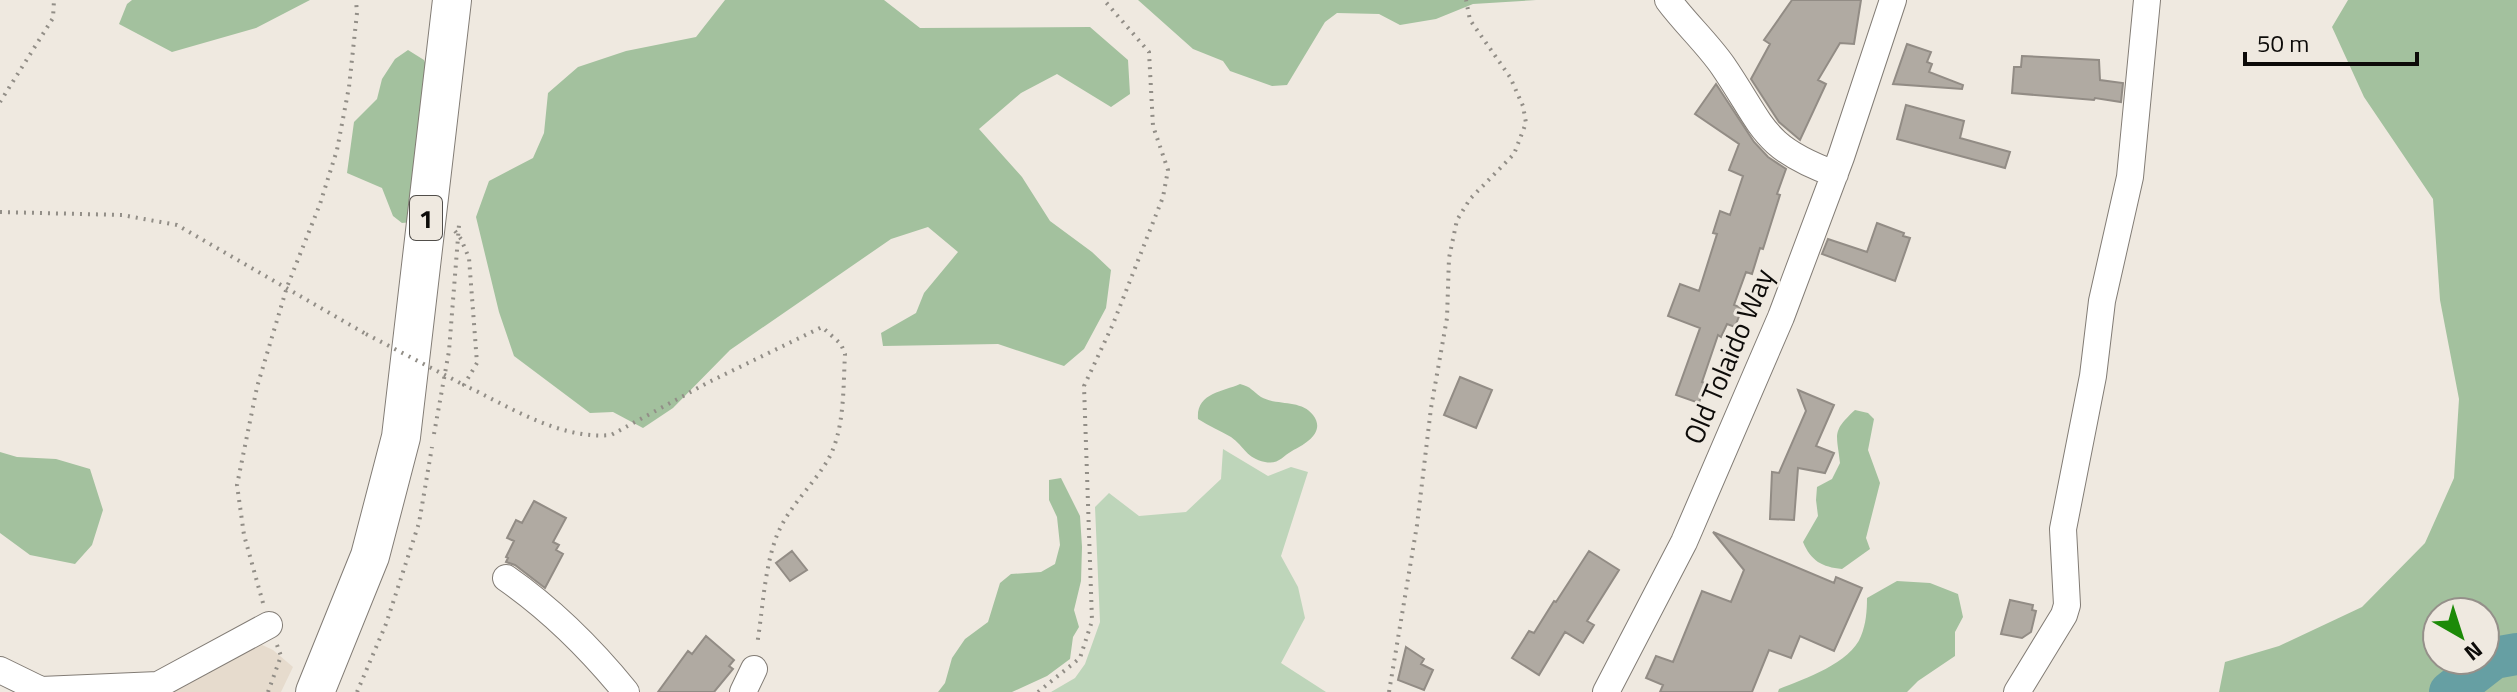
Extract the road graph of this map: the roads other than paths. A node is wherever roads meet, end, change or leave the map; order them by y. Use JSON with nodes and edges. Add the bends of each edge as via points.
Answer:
{"nodes":[{"id":1,"x":452,"y":0,"type":"edge"},
{"id":2,"x":1668,"y":0,"type":"edge"},
{"id":3,"x":1893,"y":0,"type":"edge"},
{"id":4,"x":1912,"y":0,"type":"edge"},
{"id":5,"x":2147,"y":0,"type":"edge"},
{"id":6,"x":1884,"y":33,"type":"junction"},
{"id":7,"x":1835,"y":174,"type":"junction"},
{"id":8,"x":506,"y":578,"type":"dead end"},
{"id":9,"x":269,"y":625,"type":"road end"},
{"id":10,"x":0,"y":670,"type":"edge"},
{"id":11,"x":315,"y":692,"type":"edge"},
{"id":12,"x":626,"y":692,"type":"edge"},
{"id":13,"x":1606,"y":692,"type":"edge"},
{"id":14,"x":2017,"y":692,"type":"edge"}],
"edges":[{"from":1,"to":11,"type":"highway","number":"1","via":[[401,437],[370,556]]},
{"from":2,"to":7,"type":"street","via":[[1723,65],[1774,142],[1805,163]]},
{"from":3,"to":6,"type":"street","name":"Old Tolaido Way"},
{"from":4,"to":6,"type":"street"},
{"from":5,"to":14,"type":"street","via":[[2130,177],[2102,301],[2063,529],[2067,605]]},
{"from":6,"to":7,"type":"street","name":"Old Tolaido Way"},
{"from":7,"to":13,"type":"street","name":"Old Tolaido Way","via":[[1781,317],[1684,542]]},
{"from":8,"to":12,"type":"street","via":[[588,647]]},
{"from":9,"to":10,"type":"street","via":[[158,685],[41,690]]}]}
